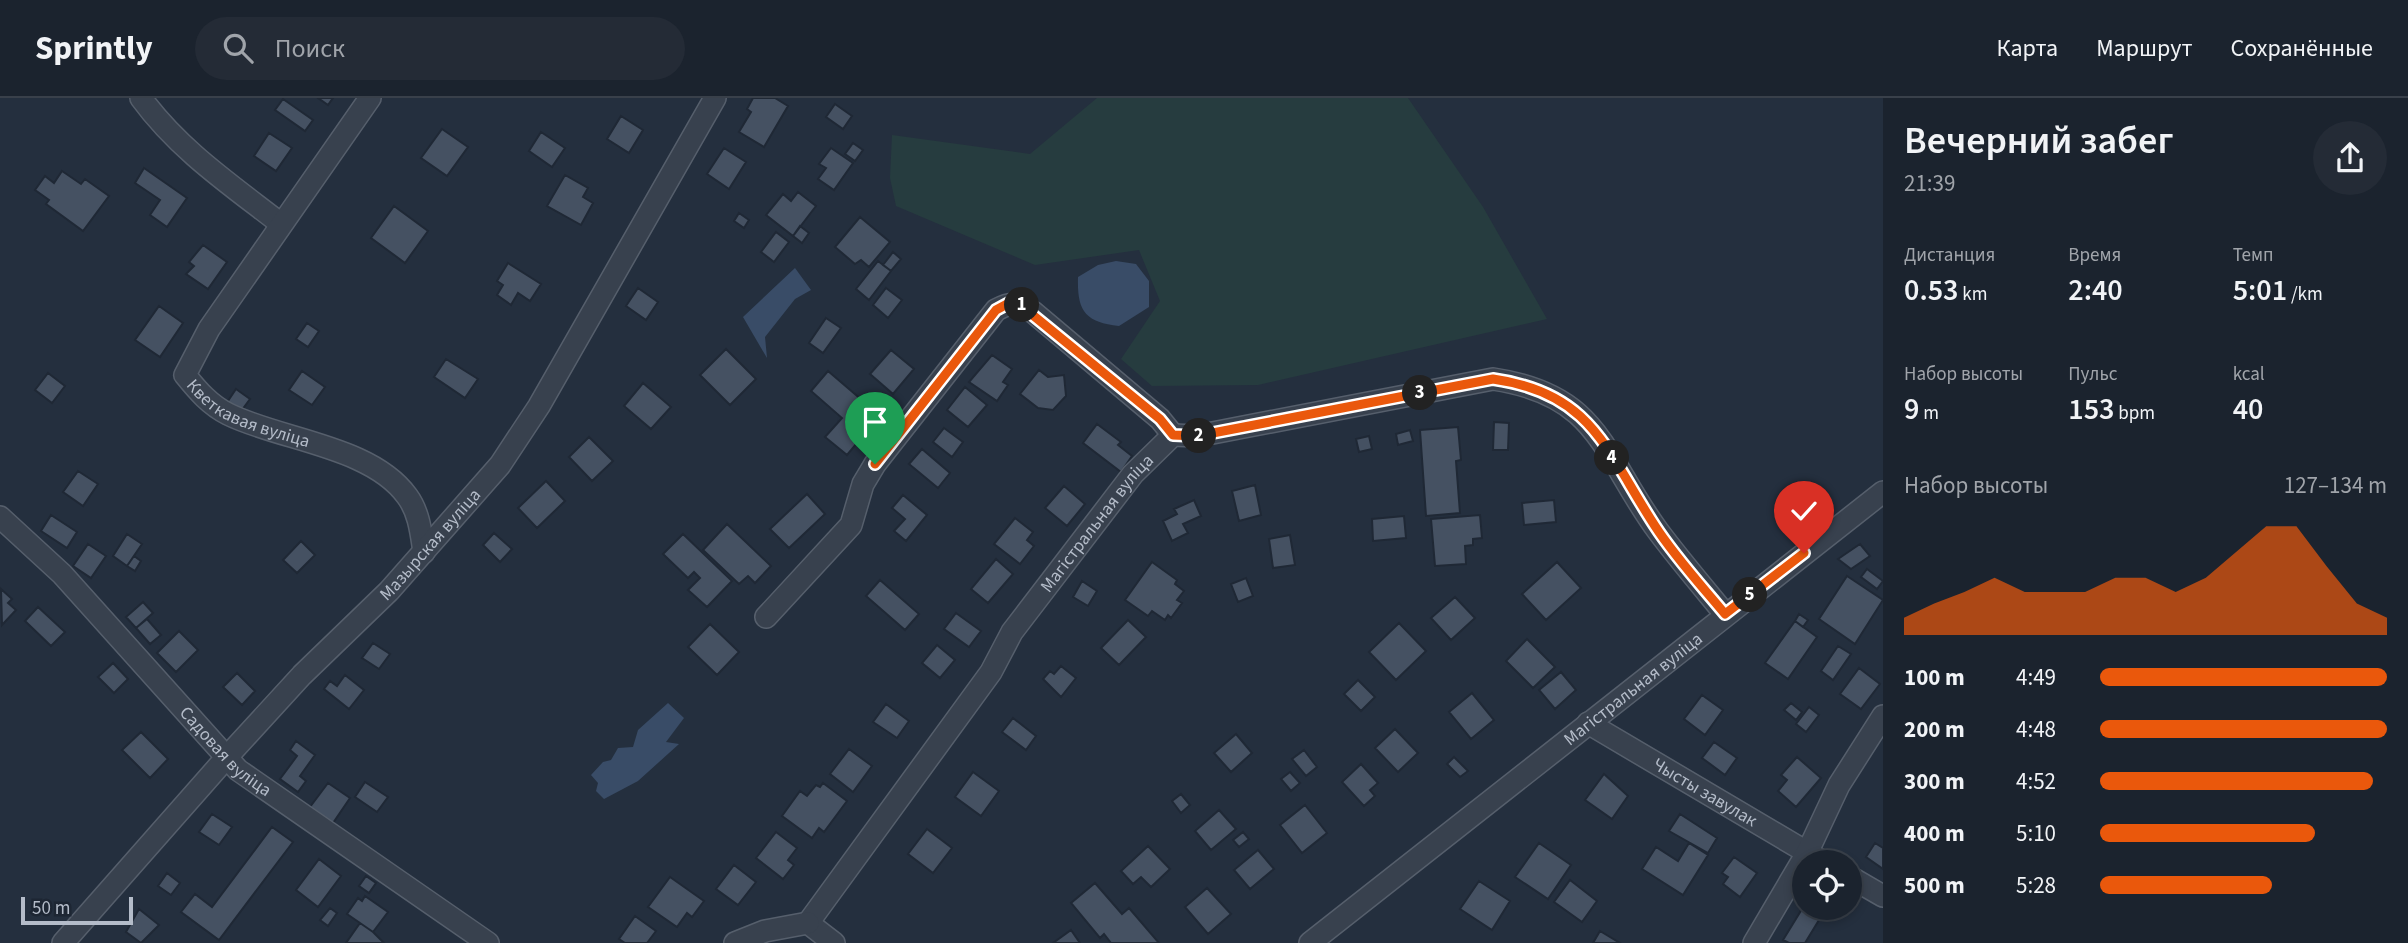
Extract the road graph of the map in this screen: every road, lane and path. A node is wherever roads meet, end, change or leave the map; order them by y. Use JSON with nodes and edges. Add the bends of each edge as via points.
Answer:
{"nodes":[{"id":1,"x":141,"y":98,"type":"edge"},
{"id":2,"x":370,"y":98,"type":"edge"},
{"id":3,"x":715,"y":98,"type":"edge"},
{"id":4,"x":281,"y":224,"type":"junction"},
{"id":5,"x":1173,"y":435,"type":"junction"},
{"id":6,"x":1883,"y":492,"type":"edge"},
{"id":7,"x":0,"y":517,"type":"edge"},
{"id":8,"x":424,"y":552,"type":"junction"},
{"id":9,"x":1725,"y":614,"type":"junction"},
{"id":10,"x":766,"y":617,"type":"dead end"},
{"id":11,"x":1883,"y":716,"type":"edge"},
{"id":12,"x":1588,"y":723,"type":"junction"},
{"id":13,"x":226,"y":758,"type":"junction"},
{"id":14,"x":1802,"y":850,"type":"edge"},
{"id":15,"x":1819,"y":850,"type":"edge"},
{"id":16,"x":1862,"y":884,"type":"edge"},
{"id":17,"x":1792,"y":891,"type":"edge"},
{"id":18,"x":1883,"y":896,"type":"edge"},
{"id":19,"x":808,"y":923,"type":"junction"},
{"id":20,"x":67,"y":938,"type":"edge"},
{"id":21,"x":488,"y":943,"type":"edge"},
{"id":22,"x":735,"y":943,"type":"edge"},
{"id":23,"x":834,"y":943,"type":"edge"},
{"id":24,"x":1310,"y":943,"type":"edge"},
{"id":25,"x":1754,"y":943,"type":"edge"}],
"edges":[{"from":1,"to":4,"type":"street","via":[[196,158]]},
{"from":2,"to":4,"type":"street","name":"Кветкавая вуліца"},
{"from":3,"to":8,"type":"street","name":"Мазырская вуліца","via":[[539,406],[500,465]]},
{"from":4,"to":8,"type":"street","name":"Кветкавая вуліца","via":[[209,329],[185,375],[202,396],[227,414],[336,450],[383,474],[407,495],[419,519]]},
{"from":5,"to":9,"type":"street","via":[[1197,436],[1493,379],[1526,384],[1560,401],[1592,426],[1657,529]]},
{"from":5,"to":10,"type":"street","via":[[1033,312],[1009,303],[996,310],[875,464],[863,484],[852,525]]},
{"from":5,"to":19,"type":"street","name":"Магістральная вуліца","via":[[1133,474],[1012,632],[990,672]]},
{"from":6,"to":9,"type":"street","name":"Магістральная вуліца"},
{"from":7,"to":13,"type":"street","name":"Садовая вуліца","via":[[62,574]]},
{"from":8,"to":13,"type":"street","name":"Мазырская вуліца"},
{"from":9,"to":12,"type":"street","name":"Магістральная вуліца"},
{"from":11,"to":15,"type":"street","via":[[1839,785]]},
{"from":12,"to":14,"type":"street","name":"Чысты завулак"},
{"from":12,"to":24,"type":"street","name":"Магістральная вуліца"},
{"from":13,"to":20,"type":"street","name":"Мазырская вуліца"},
{"from":13,"to":21,"type":"street","name":"Садовая вуліца","via":[[267,793]]},
{"from":16,"to":18,"type":"street"},
{"from":17,"to":25,"type":"street"},
{"from":19,"to":22,"type":"street","via":[[765,931]]},
{"from":19,"to":23,"type":"street"}]}
